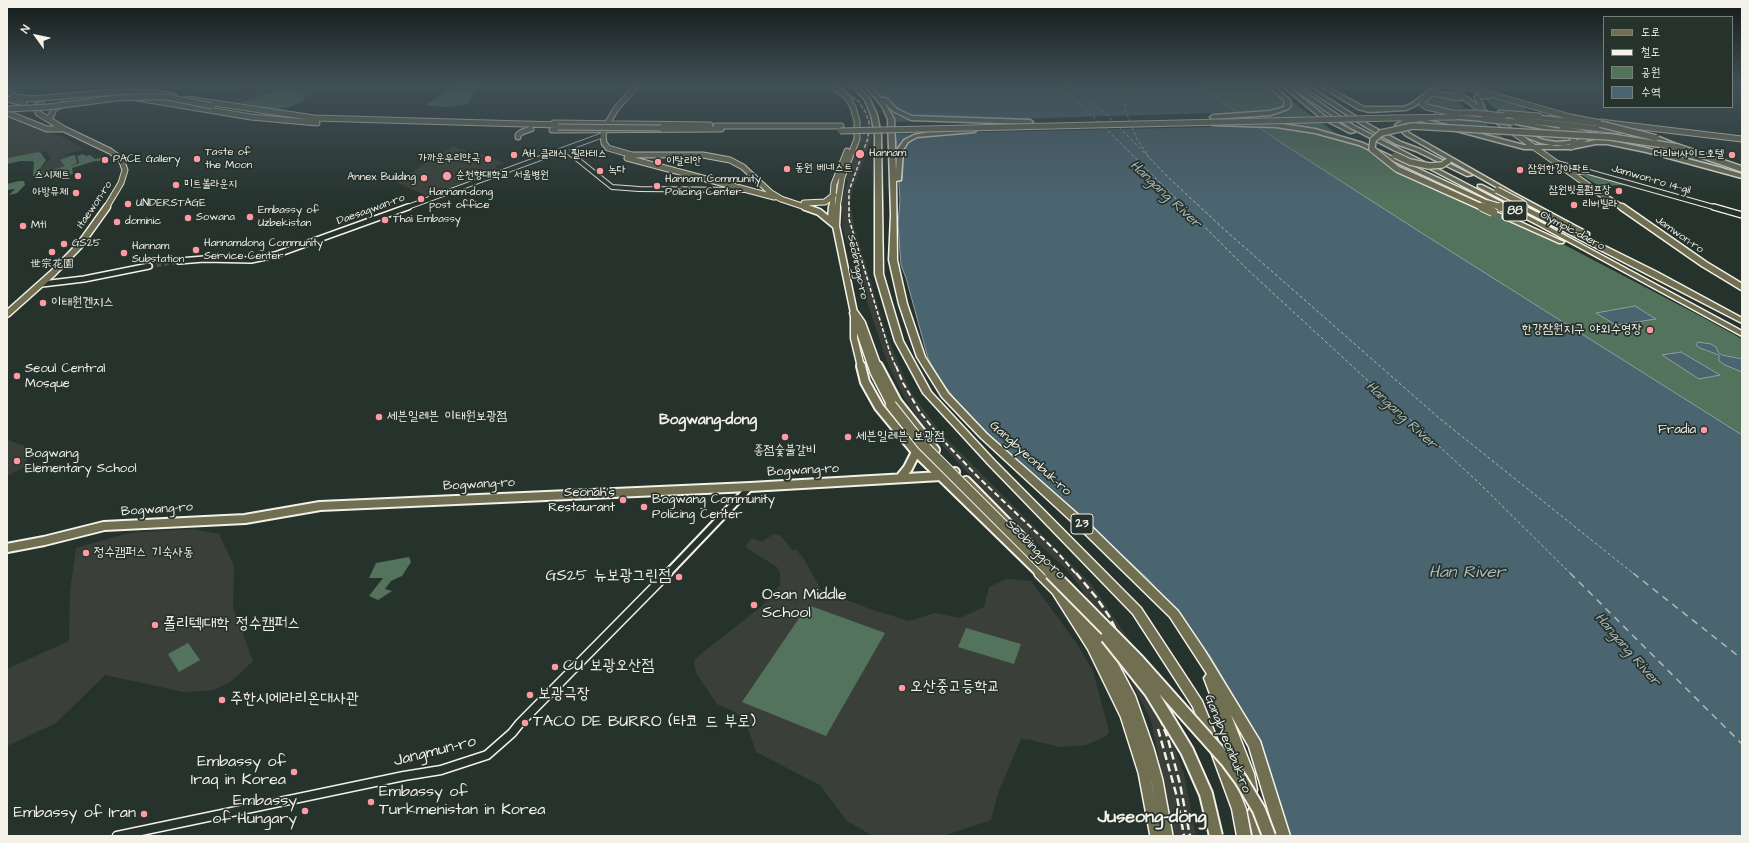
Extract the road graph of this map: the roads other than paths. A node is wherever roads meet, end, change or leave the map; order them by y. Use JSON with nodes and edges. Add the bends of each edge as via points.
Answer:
{"nodes":[{"id":1,"x":37,"y":124,"type":"edge"},
{"id":2,"x":57,"y":124,"type":"edge"},
{"id":3,"x":348,"y":124,"type":"edge"},
{"id":4,"x":510,"y":124,"type":"edge"},
{"id":5,"x":585,"y":124,"type":"edge"},
{"id":6,"x":607,"y":124,"type":"edge"},
{"id":7,"x":704,"y":124,"type":"edge"},
{"id":8,"x":851,"y":124,"type":"edge"},
{"id":9,"x":857,"y":124,"type":"edge"},
{"id":10,"x":876,"y":124,"type":"edge"},
{"id":11,"x":891,"y":124,"type":"edge"},
{"id":12,"x":966,"y":124,"type":"edge"},
{"id":13,"x":1129,"y":124,"type":"edge"},
{"id":14,"x":1188,"y":124,"type":"edge"},
{"id":15,"x":1333,"y":124,"type":"edge"},
{"id":16,"x":1348,"y":124,"type":"edge"},
{"id":17,"x":1363,"y":124,"type":"edge"},
{"id":18,"x":1399,"y":124,"type":"edge"},
{"id":19,"x":1438,"y":124,"type":"edge"},
{"id":20,"x":1496,"y":124,"type":"edge"},
{"id":21,"x":1511,"y":124,"type":"edge"},
{"id":22,"x":1534,"y":124,"type":"edge"},
{"id":23,"x":1545,"y":124,"type":"edge"},
{"id":24,"x":1569,"y":124,"type":"edge"},
{"id":25,"x":1580,"y":124,"type":"edge"},
{"id":26,"x":1604,"y":124,"type":"edge"},
{"id":27,"x":1609,"y":124,"type":"edge"},
{"id":28,"x":362,"y":125,"type":"junction"},
{"id":29,"x":1441,"y":125,"type":"junction"},
{"id":30,"x":369,"y":126,"type":"dead end"},
{"id":31,"x":399,"y":126,"type":"dead end"},
{"id":32,"x":559,"y":126,"type":"junction"},
{"id":33,"x":722,"y":128,"type":"junction"},
{"id":34,"x":983,"y":128,"type":"junction"},
{"id":35,"x":64,"y":129,"type":"junction"},
{"id":36,"x":531,"y":129,"type":"junction"},
{"id":37,"x":840,"y":129,"type":"junction"},
{"id":38,"x":580,"y":130,"type":"junction"},
{"id":39,"x":626,"y":130,"type":"junction"},
{"id":40,"x":1451,"y":131,"type":"dead end"},
{"id":41,"x":1636,"y":132,"type":"junction"},
{"id":42,"x":604,"y":133,"type":"junction"},
{"id":43,"x":1521,"y":134,"type":"junction"},
{"id":44,"x":518,"y":137,"type":"dead end"},
{"id":45,"x":1742,"y":140,"type":"edge"},
{"id":46,"x":586,"y":141,"type":"junction"},
{"id":47,"x":603,"y":141,"type":"junction"},
{"id":48,"x":1398,"y":143,"type":"junction"},
{"id":49,"x":1742,"y":144,"type":"edge"},
{"id":50,"x":1428,"y":146,"type":"junction"},
{"id":51,"x":1571,"y":147,"type":"junction"},
{"id":52,"x":608,"y":148,"type":"junction"},
{"id":53,"x":1534,"y":148,"type":"junction"},
{"id":54,"x":1543,"y":148,"type":"junction"},
{"id":55,"x":566,"y":150,"type":"junction"},
{"id":56,"x":1400,"y":163,"type":"junction"},
{"id":57,"x":1556,"y":163,"type":"junction"},
{"id":58,"x":1568,"y":166,"type":"junction"},
{"id":59,"x":1716,"y":168,"type":"junction"},
{"id":60,"x":1584,"y":171,"type":"junction"},
{"id":61,"x":1742,"y":171,"type":"edge"},
{"id":62,"x":1575,"y":172,"type":"junction"},
{"id":63,"x":1742,"y":176,"type":"edge"},
{"id":64,"x":700,"y":177,"type":"junction"},
{"id":65,"x":755,"y":177,"type":"junction"},
{"id":66,"x":734,"y":186,"type":"junction"},
{"id":67,"x":747,"y":189,"type":"junction"},
{"id":68,"x":691,"y":190,"type":"junction"},
{"id":69,"x":739,"y":190,"type":"joint"},
{"id":70,"x":834,"y":195,"type":"junction"},
{"id":71,"x":1606,"y":196,"type":"junction"},
{"id":72,"x":781,"y":199,"type":"junction"},
{"id":73,"x":792,"y":202,"type":"junction"},
{"id":74,"x":1742,"y":215,"type":"edge"},
{"id":75,"x":894,"y":216,"type":"junction"},
{"id":76,"x":836,"y":226,"type":"junction"},
{"id":77,"x":1580,"y":249,"type":"junction"},
{"id":78,"x":179,"y":261,"type":"tunnel mouth"},
{"id":79,"x":1614,"y":265,"type":"junction"},
{"id":80,"x":149,"y":266,"type":"tunnel mouth"},
{"id":81,"x":1654,"y":274,"type":"junction"},
{"id":82,"x":42,"y":284,"type":"junction"},
{"id":83,"x":1742,"y":287,"type":"edge"},
{"id":84,"x":854,"y":313,"type":"junction"},
{"id":85,"x":7,"y":314,"type":"edge"},
{"id":86,"x":1742,"y":321,"type":"edge"},
{"id":87,"x":1742,"y":334,"type":"edge"},
{"id":88,"x":889,"y":406,"type":"junction"},
{"id":89,"x":929,"y":445,"type":"junction"},
{"id":90,"x":914,"y":448,"type":"junction"},
{"id":91,"x":956,"y":472,"type":"junction"},
{"id":92,"x":941,"y":476,"type":"junction"},
{"id":93,"x":900,"y":478,"type":"junction"},
{"id":94,"x":750,"y":487,"type":"junction"},
{"id":95,"x":991,"y":506,"type":"junction"},
{"id":96,"x":977,"y":511,"type":"junction"},
{"id":97,"x":7,"y":548,"type":"edge"},
{"id":98,"x":1200,"y":654,"type":"junction"},
{"id":99,"x":116,"y":836,"type":"edge"},
{"id":100,"x":1156,"y":836,"type":"edge"},
{"id":101,"x":1167,"y":836,"type":"edge"},
{"id":102,"x":1216,"y":836,"type":"edge"},
{"id":103,"x":1244,"y":836,"type":"edge"},
{"id":104,"x":1260,"y":836,"type":"edge"},
{"id":105,"x":1269,"y":836,"type":"edge"},
{"id":106,"x":1283,"y":836,"type":"edge"}],
"edges":[{"from":1,"to":35,"type":"main road","via":[[47,129]]},
{"from":2,"to":35,"type":"main road","name":"Itaewon-ro"},
{"from":3,"to":28,"type":"main road"},
{"from":4,"to":32,"type":"main road"},
{"from":5,"to":38,"type":"main road"},
{"from":6,"to":42,"type":"main road"},
{"from":7,"to":33,"type":"main road"},
{"from":8,"to":70,"type":"main road","name":"Seobinggo-ro","via":[[852,136],[836,176]]},
{"from":9,"to":76,"type":"main road","name":"Seobinggo-ro","via":[[857,139],[842,177]]},
{"from":10,"to":103,"type":"highway","name":"Gangbyeonbuk-ro","number":"23","bridge":true,"via":[[879,274],[899,341],[927,393],[990,462],[1138,611],[1198,705],[1239,809]]},
{"from":11,"to":75,"type":"highway","name":"Gangbyeonbuk-ro","number":"23"},
{"from":12,"to":37,"type":"main road"},
{"from":13,"to":34,"type":"main road","bridge":true},
{"from":14,"to":56,"type":"highway","bridge":true,"via":[[1276,125],[1330,135],[1361,144]]},
{"from":15,"to":50,"type":"highway","bridge":true,"via":[[1410,162],[1429,166],[1442,165],[1448,161]]},
{"from":16,"to":79,"type":"highway","name":"Olympic-daero","number":"88"},
{"from":17,"to":48,"type":"highway","name":"Olympic-daero","number":"88"},
{"from":18,"to":50,"type":"highway","via":[[1407,134]]},
{"from":19,"to":29,"type":"highway"},
{"from":20,"to":53,"type":"main road","name":"Jamwon-ro"},
{"from":21,"to":43,"type":"main road","name":"Jamwon-ro"},
{"from":22,"to":43,"type":"highway","via":[[1570,134],[1574,140],[1556,144]]},
{"from":23,"to":59,"type":"highway","bridge":true,"via":[[1649,147]]},
{"from":24,"to":41,"type":"main road"},
{"from":25,"to":45,"type":"main road"},
{"from":26,"to":61,"type":"highway","bridge":true,"via":[[1659,139]]},
{"from":27,"to":45,"type":"main road"},
{"from":28,"to":30,"type":"main road"},
{"from":28,"to":32,"type":"main road"},
{"from":29,"to":40,"type":"highway"},
{"from":29,"to":53,"type":"highway","via":[[1508,144]]},
{"from":31,"to":36,"type":"main road"},
{"from":32,"to":33,"type":"main road","bridge":true},
{"from":33,"to":37,"type":"main road"},
{"from":33,"to":39,"type":"main road"},
{"from":34,"to":37,"type":"main road","bridge":true},
{"from":34,"to":75,"type":"highway","bridge":true,"via":[[923,134],[903,144],[900,150]]},
{"from":35,"to":82,"type":"main road","name":"Itaewon-ro","via":[[121,158],[125,170],[122,183],[101,217]]},
{"from":36,"to":38,"type":"main road"},
{"from":36,"to":44,"type":"main road","via":[[522,132]]},
{"from":38,"to":42,"type":"main road"},
{"from":39,"to":42,"type":"main road"},
{"from":39,"to":47,"type":"main road"},
{"from":41,"to":49,"type":"main road"},
{"from":41,"to":51,"type":"main road","via":[[1593,134]]},
{"from":42,"to":46,"type":"street","name":"Daesagwan-ro"},
{"from":42,"to":47,"type":"main road"},
{"from":43,"to":54,"type":"main road","name":"Jamwon-ro"},
{"from":46,"to":47,"type":"street","name":"Daesagwan-ro"},
{"from":46,"to":55,"type":"street","name":"Daesagwan-ro"},
{"from":47,"to":52,"type":"main road"},
{"from":48,"to":56,"type":"highway","bridge":true,"via":[[1418,150],[1497,190],[1522,203],[1524,207],[1516,210],[1506,209],[1487,203]]},
{"from":48,"to":81,"type":"highway","name":"Olympic-daero","number":"88"},
{"from":50,"to":81,"type":"highway","via":[[1563,220]]},
{"from":51,"to":54,"type":"highway"},
{"from":51,"to":59,"type":"highway","via":[[1596,142],[1615,143]]},
{"from":52,"to":64,"type":"main road","via":[[612,154]]},
{"from":52,"to":65,"type":"main road","via":[[632,155],[717,157],[738,164]]},
{"from":53,"to":54,"type":"highway"},
{"from":53,"to":57,"type":"main road","name":"Jamwon-ro"},
{"from":54,"to":58,"type":"main road","name":"Jamwon-ro"},
{"from":55,"to":68,"type":"street","via":[[612,186],[631,189]]},
{"from":55,"to":78,"type":"street","name":"Daesagwan-ro","via":[[275,255],[251,260],[204,258]]},
{"from":56,"to":77,"type":"highway"},
{"from":57,"to":58,"type":"street","name":"Jamwon-ro 14-gil"},
{"from":57,"to":71,"type":"main road","name":"Jamwon-ro"},
{"from":58,"to":60,"type":"street","name":"Jamwon-ro 14-gil"},
{"from":58,"to":62,"type":"main road","name":"Jamwon-ro"},
{"from":59,"to":63,"type":"highway"},
{"from":60,"to":62,"type":"main road"},
{"from":60,"to":74,"type":"street","name":"Jamwon-ro 14-gil"},
{"from":61,"to":77,"type":"highway","bridge":true,"via":[[1678,147],[1618,138],[1425,126],[1392,130],[1381,133],[1373,140],[1372,149],[1397,169]]},
{"from":62,"to":71,"type":"main road","name":"Jamwon-ro","via":[[1607,194]]},
{"from":64,"to":66,"type":"main road"},
{"from":64,"to":68,"type":"street","via":[[712,183],[712,186]]},
{"from":65,"to":66,"type":"main road","via":[[751,185]]},
{"from":65,"to":67,"type":"main road","via":[[754,185]]},
{"from":65,"to":72,"type":"main road"},
{"from":66,"to":67,"type":"main road"},
{"from":67,"to":69,"type":"main road"},
{"from":67,"to":72,"type":"main road"},
{"from":68,"to":69,"type":"street"},
{"from":70,"to":73,"type":"main road","via":[[822,203]]},
{"from":70,"to":76,"type":"main road","name":"Seobinggo-ro","via":[[831,218]]},
{"from":71,"to":83,"type":"main road","name":"Jamwon-ro","via":[[1704,264]]},
{"from":72,"to":73,"type":"main road"},
{"from":73,"to":76,"type":"main road","via":[[823,214]]},
{"from":75,"to":98,"type":"highway","name":"Gangbyeonbuk-ro","number":"23","via":[[893,260],[903,304],[921,357],[946,395],[984,436],[1086,528],[1174,614]]},
{"from":76,"to":84,"type":"main road","name":"Seobinggo-ro"},
{"from":77,"to":79,"type":"highway"},
{"from":79,"to":87,"type":"highway","name":"Olympic-daero","number":"88"},
{"from":80,"to":82,"type":"street"},
{"from":81,"to":86,"type":"highway","name":"Olympic-daero","number":"88"},
{"from":82,"to":85,"type":"main road","name":"Itaewon-ro"},
{"from":84,"to":88,"type":"highway","via":[[863,354],[875,385]]},
{"from":84,"to":89,"type":"main road","name":"Seobinggo-ro","via":[[862,324],[878,367],[897,402]]},
{"from":84,"to":90,"type":"main road","name":"Seobinggo-ro","via":[[854,338],[865,382],[879,407]]},
{"from":88,"to":102,"type":"highway","bridge":true,"via":[[918,445],[1104,633],[1130,664],[1151,692],[1187,751],[1206,794]]},
{"from":88,"to":105,"type":"highway","bridge":true,"via":[[922,444],[1132,654],[1227,761],[1259,810]]},
{"from":89,"to":90,"type":"main road"},
{"from":89,"to":91,"type":"main road","name":"Seobinggo-ro"},
{"from":90,"to":92,"type":"main road","name":"Seobinggo-ro"},
{"from":90,"to":93,"type":"main road","via":[[908,468]]},
{"from":91,"to":92,"type":"main road","name":"Bogwang-ro"},
{"from":91,"to":95,"type":"main road","name":"Seobinggo-ro"},
{"from":92,"to":93,"type":"main road","name":"Bogwang-ro"},
{"from":92,"to":96,"type":"main road","name":"Seobinggo-ro"},
{"from":93,"to":94,"type":"main road","name":"Bogwang-ro"},
{"from":94,"to":97,"type":"main road","name":"Bogwang-ro","via":[[320,506],[245,519],[104,526]]},
{"from":94,"to":99,"type":"street","name":"Jangmun-ro","via":[[512,733],[487,755],[441,770]]},
{"from":95,"to":96,"type":"main road","via":[[980,506]]},
{"from":95,"to":101,"type":"main road","name":"Seobinggo-ro","via":[[1049,565],[1092,626],[1135,712],[1157,781]]},
{"from":96,"to":100,"type":"main road","name":"Seobinggo-ro","via":[[1057,590],[1093,647],[1126,715],[1144,772]]},
{"from":98,"to":104,"type":"highway","bridge":true,"via":[[1247,774]]},
{"from":98,"to":106,"type":"highway","name":"Gangbyeonbuk-ro","number":"23","via":[[1255,745]]}]}
